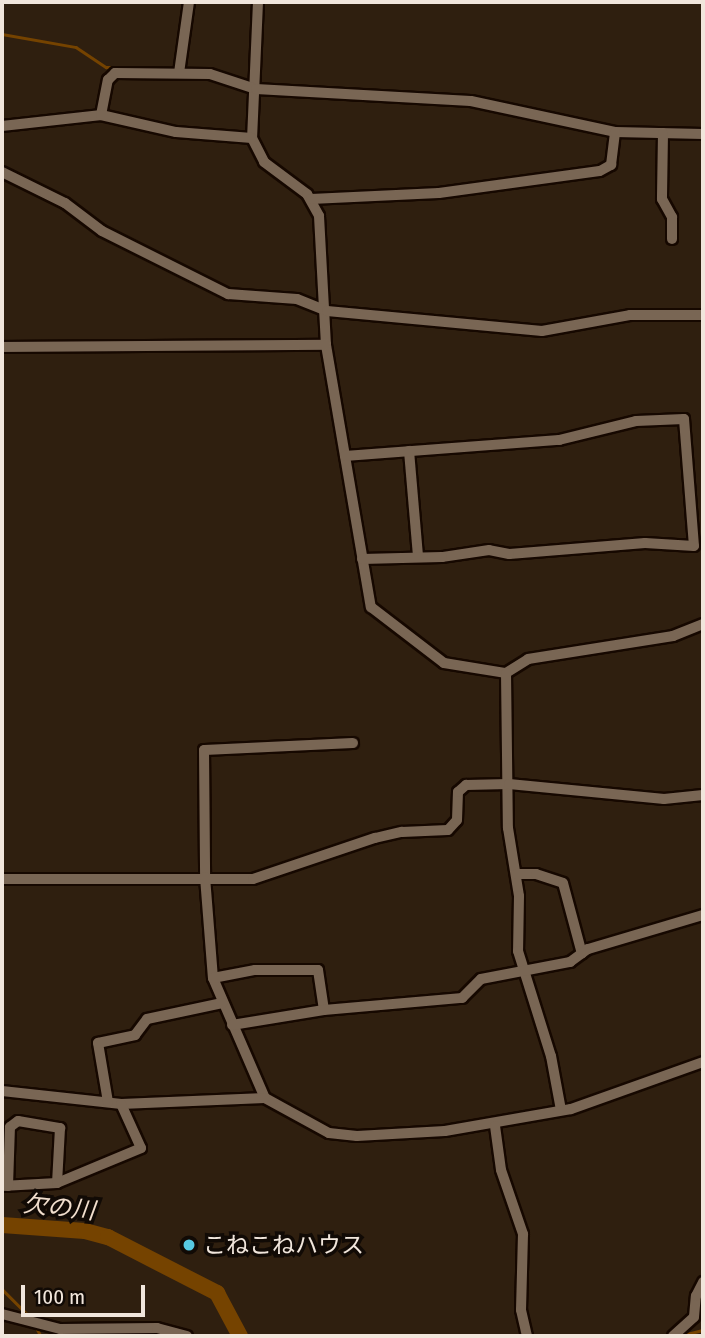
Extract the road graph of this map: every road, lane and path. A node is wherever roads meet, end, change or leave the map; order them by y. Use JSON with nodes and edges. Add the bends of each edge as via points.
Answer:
{"nodes":[{"id":1,"x":189,"y":2,"type":"edge"},
{"id":2,"x":258,"y":2,"type":"edge"},
{"id":3,"x":179,"y":74,"type":"junction"},
{"id":4,"x":256,"y":89,"type":"junction"},
{"id":5,"x":101,"y":115,"type":"junction"},
{"id":6,"x":2,"y":125,"type":"edge"},
{"id":7,"x":615,"y":132,"type":"junction"},
{"id":8,"x":663,"y":133,"type":"junction"},
{"id":9,"x":703,"y":134,"type":"edge"},
{"id":10,"x":252,"y":138,"type":"junction"},
{"id":11,"x":2,"y":172,"type":"edge"},
{"id":12,"x":311,"y":200,"type":"junction"},
{"id":13,"x":672,"y":239,"type":"dead end"},
{"id":14,"x":327,"y":311,"type":"junction"},
{"id":15,"x":703,"y":316,"type":"edge"},
{"id":16,"x":2,"y":347,"type":"edge"},
{"id":17,"x":327,"y":350,"type":"junction"},
{"id":18,"x":410,"y":451,"type":"junction"},
{"id":19,"x":345,"y":456,"type":"junction"},
{"id":20,"x":418,"y":557,"type":"junction"},
{"id":21,"x":362,"y":559,"type":"junction"},
{"id":22,"x":703,"y":624,"type":"edge"},
{"id":23,"x":506,"y":673,"type":"junction"},
{"id":24,"x":353,"y":743,"type":"dead end"},
{"id":25,"x":509,"y":784,"type":"junction"},
{"id":26,"x":703,"y":795,"type":"edge"},
{"id":27,"x":516,"y":874,"type":"junction"},
{"id":28,"x":205,"y":877,"type":"junction"},
{"id":29,"x":2,"y":879,"type":"edge"},
{"id":30,"x":703,"y":915,"type":"edge"},
{"id":31,"x":582,"y":954,"type":"junction"},
{"id":32,"x":522,"y":968,"type":"junction"},
{"id":33,"x":213,"y":978,"type":"junction"},
{"id":34,"x":222,"y":1003,"type":"junction"},
{"id":35,"x":324,"y":1010,"type":"junction"},
{"id":36,"x":232,"y":1025,"type":"junction"},
{"id":37,"x":703,"y":1062,"type":"edge"},
{"id":38,"x":2,"y":1090,"type":"edge"},
{"id":39,"x":265,"y":1098,"type":"junction"},
{"id":40,"x":108,"y":1102,"type":"junction"},
{"id":41,"x":121,"y":1104,"type":"junction"},
{"id":42,"x":561,"y":1110,"type":"junction"},
{"id":43,"x":495,"y":1126,"type":"junction"},
{"id":44,"x":57,"y":1183,"type":"junction"},
{"id":45,"x":5,"y":1186,"type":"edge"},
{"id":46,"x":703,"y":1282,"type":"edge"},
{"id":47,"x":2,"y":1314,"type":"edge"},
{"id":48,"x":187,"y":1336,"type":"edge"},
{"id":49,"x":527,"y":1336,"type":"edge"},
{"id":50,"x":673,"y":1336,"type":"edge"}],
"edges":[{"from":1,"to":3,"type":"street"},
{"from":2,"to":4,"type":"street"},
{"from":3,"to":4,"type":"street","via":[[210,74]]},
{"from":3,"to":5,"type":"street","via":[[115,73],[108,80]]},
{"from":4,"to":7,"type":"street","via":[[471,102]]},
{"from":4,"to":10,"type":"street"},
{"from":5,"to":6,"type":"street"},
{"from":5,"to":10,"type":"street","via":[[176,132]]},
{"from":7,"to":8,"type":"street"},
{"from":7,"to":12,"type":"street","via":[[611,165],[600,171],[439,193]]},
{"from":8,"to":9,"type":"street"},
{"from":8,"to":13,"type":"street","via":[[662,199],[672,218]]},
{"from":10,"to":12,"type":"street","via":[[264,162]]},
{"from":11,"to":14,"type":"street","via":[[65,203],[102,231],[228,294],[297,299]]},
{"from":12,"to":14,"type":"street","via":[[319,216]]},
{"from":14,"to":15,"type":"street","via":[[542,331],[630,315]]},
{"from":14,"to":17,"type":"street"},
{"from":16,"to":17,"type":"street"},
{"from":17,"to":19,"type":"street"},
{"from":18,"to":19,"type":"street"},
{"from":18,"to":20,"type":"street"},
{"from":18,"to":20,"type":"street","via":[[559,440],[636,421],[684,419],[694,546],[645,543]]},
{"from":19,"to":21,"type":"street"},
{"from":20,"to":21,"type":"street"},
{"from":21,"to":23,"type":"street","via":[[371,607],[382,619],[444,663]]},
{"from":22,"to":23,"type":"street","via":[[673,636],[638,638],[528,659]]},
{"from":23,"to":25,"type":"street"},
{"from":24,"to":28,"type":"street","via":[[204,750]]},
{"from":25,"to":26,"type":"street","via":[[664,799]]},
{"from":25,"to":27,"type":"street","via":[[508,828]]},
{"from":25,"to":28,"type":"street","via":[[460,787],[457,820],[447,830],[375,838],[253,879]]},
{"from":27,"to":31,"type":"street","via":[[536,874],[563,883]]},
{"from":27,"to":32,"type":"street"},
{"from":28,"to":29,"type":"street"},
{"from":28,"to":33,"type":"street"},
{"from":30,"to":31,"type":"street"},
{"from":31,"to":32,"type":"street","via":[[570,962]]},
{"from":32,"to":35,"type":"street","via":[[481,979],[462,998]]},
{"from":32,"to":42,"type":"street","via":[[551,1056]]},
{"from":33,"to":34,"type":"street"},
{"from":33,"to":35,"type":"street","via":[[255,970],[318,970]]},
{"from":34,"to":36,"type":"street"},
{"from":34,"to":40,"type":"street","via":[[147,1019],[135,1035],[98,1042]]},
{"from":35,"to":36,"type":"street"},
{"from":36,"to":39,"type":"street"},
{"from":37,"to":42,"type":"street"},
{"from":38,"to":40,"type":"street"},
{"from":39,"to":41,"type":"street"},
{"from":39,"to":43,"type":"street","via":[[301,1120],[338,1134],[405,1135]]},
{"from":40,"to":41,"type":"street"},
{"from":41,"to":44,"type":"street","via":[[141,1148]]},
{"from":42,"to":43,"type":"street"},
{"from":43,"to":49,"type":"street","via":[[501,1170],[523,1234],[521,1310]]},
{"from":44,"to":45,"type":"street"},
{"from":44,"to":45,"type":"street","via":[[60,1128],[18,1121],[10,1127]]},
{"from":46,"to":50,"type":"street","via":[[695,1296],[694,1317]]},
{"from":47,"to":48,"type":"street","via":[[60,1329],[157,1328]]}]}
